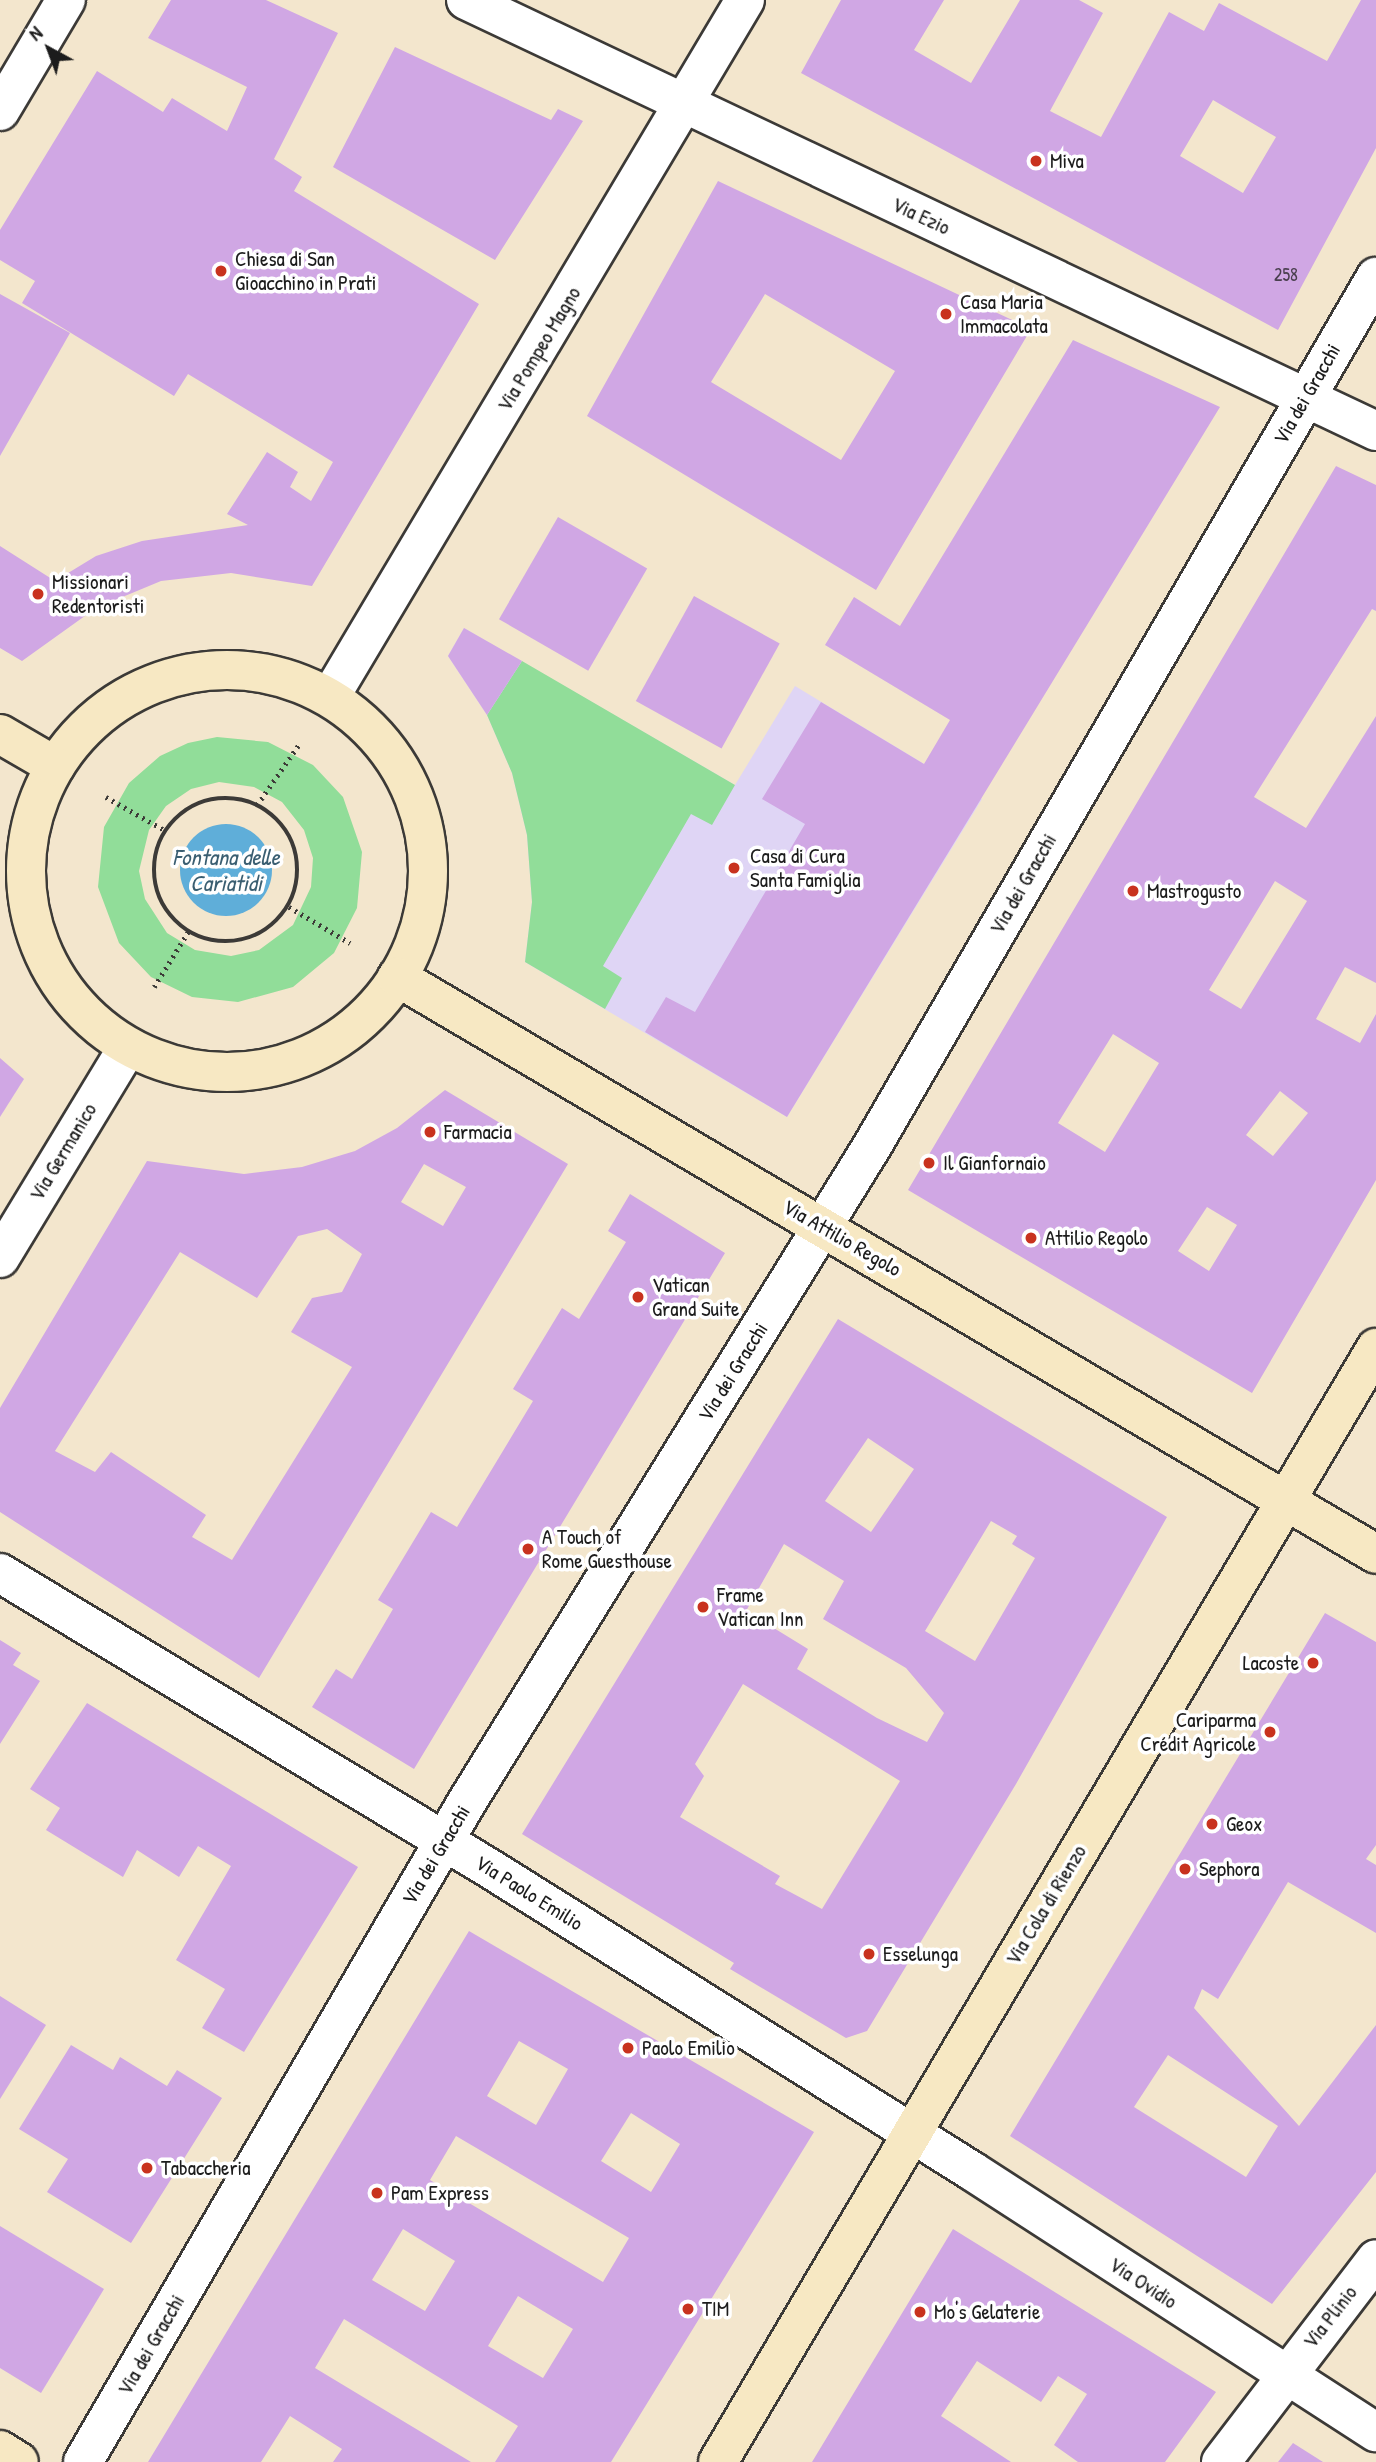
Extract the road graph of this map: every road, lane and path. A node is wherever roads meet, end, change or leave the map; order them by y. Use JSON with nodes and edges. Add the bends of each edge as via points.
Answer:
{"nodes":[{"id":1,"x":66,"y":0,"type":"edge"},
{"id":2,"x":466,"y":0,"type":"edge"},
{"id":3,"x":745,"y":0,"type":"edge"},
{"id":4,"x":683,"y":105,"type":"junction"},
{"id":5,"x":0,"y":111,"type":"edge"},
{"id":6,"x":1376,"y":277,"type":"edge"},
{"id":7,"x":1305,"y":397,"type":"junction"},
{"id":8,"x":1376,"y":431,"type":"edge"},
{"id":9,"x":330,"y":697,"type":"junction"},
{"id":10,"x":0,"y":734,"type":"edge"},
{"id":11,"x":300,"y":743,"type":"dead end"},
{"id":12,"x":55,"y":766,"type":"junction"},
{"id":13,"x":106,"y":797,"type":"dead end"},
{"id":14,"x":257,"y":805,"type":"junction"},
{"id":15,"x":166,"y":831,"type":"junction"},
{"id":16,"x":289,"y":906,"type":"junction"},
{"id":17,"x":188,"y":932,"type":"junction"},
{"id":18,"x":351,"y":943,"type":"dead end"},
{"id":19,"x":397,"y":977,"type":"junction"},
{"id":20,"x":154,"y":988,"type":"dead end"},
{"id":21,"x":128,"y":1047,"type":"junction"},
{"id":22,"x":824,"y":1227,"type":"junction"},
{"id":23,"x":0,"y":1258,"type":"edge"},
{"id":24,"x":1376,"y":1349,"type":"edge"},
{"id":25,"x":1286,"y":1500,"type":"junction"},
{"id":26,"x":1376,"y":1554,"type":"edge"},
{"id":27,"x":0,"y":1573,"type":"edge"},
{"id":28,"x":445,"y":1840,"type":"junction"},
{"id":29,"x":910,"y":2132,"type":"junction"},
{"id":30,"x":1376,"y":2259,"type":"edge"},
{"id":31,"x":1285,"y":2376,"type":"junction"},
{"id":32,"x":1376,"y":2432,"type":"edge"},
{"id":33,"x":0,"y":2450,"type":"edge"},
{"id":34,"x":19,"y":2462,"type":"edge"},
{"id":35,"x":83,"y":2462,"type":"edge"},
{"id":36,"x":718,"y":2462,"type":"edge"},
{"id":37,"x":1221,"y":2462,"type":"edge"}],
"edges":[{"from":1,"to":5,"type":"street"},
{"from":2,"to":4,"type":"street","name":"Via Ezio"},
{"from":3,"to":4,"type":"street","name":"Via Pompeo Magno"},
{"from":4,"to":7,"type":"street","name":"Via Ezio"},
{"from":4,"to":9,"type":"street","name":"Via Pompeo Magno"},
{"from":6,"to":7,"type":"street","name":"Via dei Gracchi"},
{"from":7,"to":8,"type":"street","name":"Via Ezio"},
{"from":7,"to":22,"type":"street","name":"Via dei Gracchi"},
{"from":9,"to":12,"type":"street","via":[[303,683],[255,671],[180,675],[113,705],[76,738]]},
{"from":9,"to":19,"type":"street","via":[[360,719],[390,751],[405,775],[424,826],[428,854],[425,909]]},
{"from":10,"to":12,"type":"street"},
{"from":11,"to":14,"type":"path"},
{"from":12,"to":21,"type":"street","via":[[30,831],[26,885],[30,912],[37,938],[62,987],[89,1017]]},
{"from":13,"to":15,"type":"path"},
{"from":14,"to":15,"type":"path","via":[[234,798],[206,801],[181,814]]},
{"from":14,"to":16,"type":"path","via":[[279,820],[296,850],[298,885]]},
{"from":15,"to":17,"type":"path","via":[[156,856],[157,888],[164,909]]},
{"from":16,"to":17,"type":"path","via":[[265,932],[244,941],[220,943]]},
{"from":16,"to":18,"type":"path"},
{"from":17,"to":20,"type":"path"},
{"from":19,"to":21,"type":"street","via":[[377,1004],[340,1037],[272,1067],[199,1070]]},
{"from":19,"to":22,"type":"street","name":"Via Attilio Regolo"},
{"from":21,"to":23,"type":"street","name":"Via Germanico"},
{"from":22,"to":25,"type":"street","name":"Via Attilio Regolo"},
{"from":22,"to":28,"type":"street","name":"Via dei Gracchi"},
{"from":24,"to":25,"type":"street","name":"Via Cola di Rienzo"},
{"from":25,"to":26,"type":"street","name":"Via Attilio Regolo"},
{"from":25,"to":29,"type":"street","name":"Via Cola di Rienzo"},
{"from":27,"to":28,"type":"street","name":"Via Paolo Emilio"},
{"from":28,"to":29,"type":"street","name":"Via Paolo Emilio"},
{"from":28,"to":35,"type":"street","name":"Via dei Gracchi"},
{"from":29,"to":31,"type":"street","name":"Via Ovidio"},
{"from":29,"to":36,"type":"street","name":"Via Cola di Rienzo"},
{"from":30,"to":31,"type":"street","name":"Via Plinio"},
{"from":31,"to":32,"type":"street","name":"Via Ovidio"},
{"from":31,"to":37,"type":"street","name":"Via Plinio"},
{"from":33,"to":34,"type":"street"}]}
